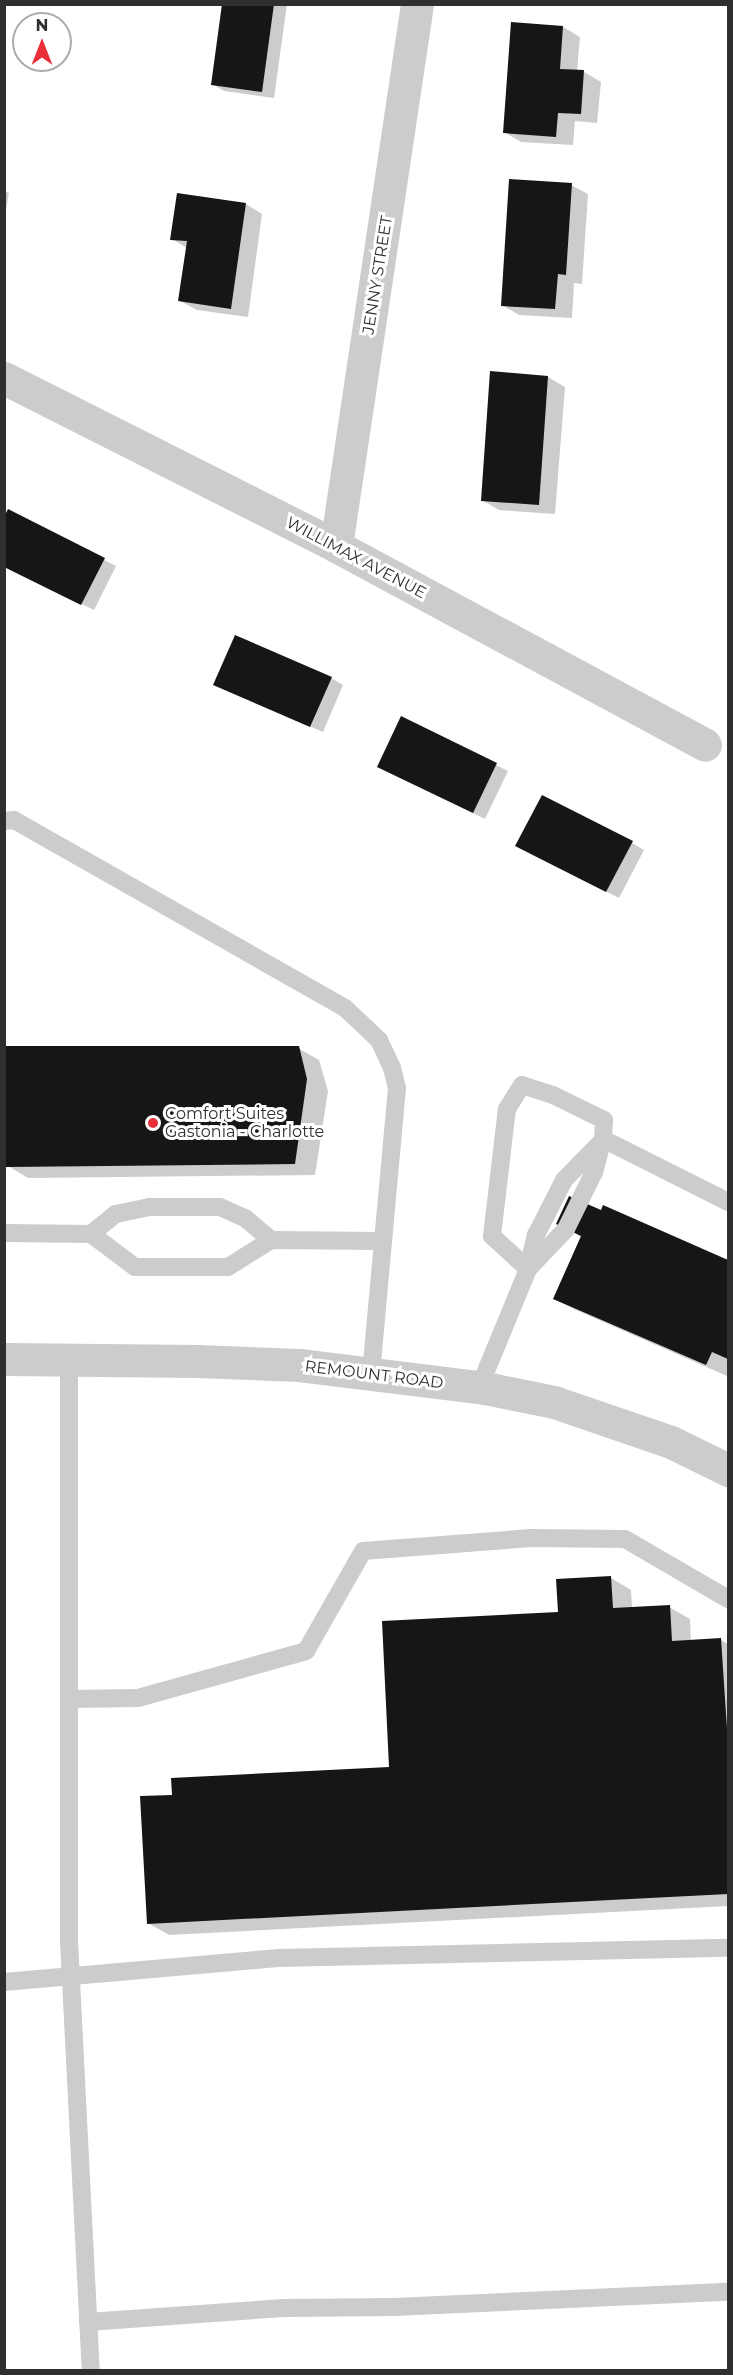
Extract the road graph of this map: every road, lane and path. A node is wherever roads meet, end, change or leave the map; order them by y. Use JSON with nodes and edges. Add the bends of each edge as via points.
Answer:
{"nodes":[{"id":1,"x":417,"y":4,"type":"edge"},
{"id":2,"x":4,"y":378,"type":"edge"},
{"id":3,"x":336,"y":546,"type":"junction"},
{"id":4,"x":705,"y":745,"type":"dead end"},
{"id":5,"x":4,"y":821,"type":"edge"},
{"id":6,"x":603,"y":1139,"type":"junction"},
{"id":7,"x":729,"y":1202,"type":"edge"},
{"id":8,"x":4,"y":1233,"type":"edge"},
{"id":9,"x":91,"y":1234,"type":"junction"},
{"id":10,"x":271,"y":1240,"type":"junction"},
{"id":11,"x":383,"y":1241,"type":"junction"},
{"id":12,"x":528,"y":1269,"type":"junction"},
{"id":13,"x":4,"y":1359,"type":"edge"},
{"id":14,"x":69,"y":1360,"type":"junction"},
{"id":15,"x":371,"y":1374,"type":"junction"},
{"id":16,"x":479,"y":1388,"type":"junction"},
{"id":17,"x":729,"y":1470,"type":"edge"},
{"id":18,"x":729,"y":1599,"type":"edge"},
{"id":19,"x":70,"y":1699,"type":"junction"},
{"id":20,"x":729,"y":1948,"type":"edge"},
{"id":21,"x":71,"y":1974,"type":"junction"},
{"id":22,"x":4,"y":1982,"type":"edge"},
{"id":23,"x":729,"y":2292,"type":"edge"},
{"id":24,"x":88,"y":2322,"type":"junction"},
{"id":25,"x":91,"y":2370,"type":"edge"}],
"edges":[{"from":1,"to":3,"type":"street","name":"JENNY STREET"},
{"from":2,"to":3,"type":"street","name":"WILLIMAX AVENUE"},
{"from":3,"to":4,"type":"street","name":"WILLIMAX AVENUE"},
{"from":5,"to":11,"type":"lane","via":[[14,820],[345,1008],[379,1040],[397,1088]]},
{"from":6,"to":7,"type":"lane"},
{"from":6,"to":12,"type":"lane","via":[[594,1172],[566,1229]]},
{"from":6,"to":12,"type":"lane","via":[[604,1120],[522,1085],[507,1109],[492,1236]]},
{"from":8,"to":9,"type":"lane"},
{"from":9,"to":10,"type":"lane","via":[[116,1214],[149,1207],[220,1207],[244,1218]]},
{"from":9,"to":10,"type":"lane","via":[[135,1267],[228,1267]]},
{"from":10,"to":11,"type":"lane"},
{"from":11,"to":15,"type":"lane"},
{"from":12,"to":16,"type":"lane"},
{"from":13,"to":14,"type":"street","name":"REMOUNT ROAD"},
{"from":14,"to":15,"type":"street","name":"REMOUNT ROAD","via":[[299,1365]]},
{"from":14,"to":19,"type":"lane"},
{"from":15,"to":16,"type":"street","name":"REMOUNT ROAD"},
{"from":16,"to":17,"type":"street","name":"REMOUNT ROAD","via":[[554,1402],[671,1442]]},
{"from":18,"to":19,"type":"lane","via":[[625,1539],[531,1538],[363,1551],[306,1651],[138,1698]]},
{"from":19,"to":21,"type":"lane"},
{"from":20,"to":21,"type":"lane","via":[[280,1958]]},
{"from":21,"to":22,"type":"lane"},
{"from":21,"to":24,"type":"lane"},
{"from":23,"to":24,"type":"lane","via":[[394,2307],[284,2307]]},
{"from":24,"to":25,"type":"lane"}]}
